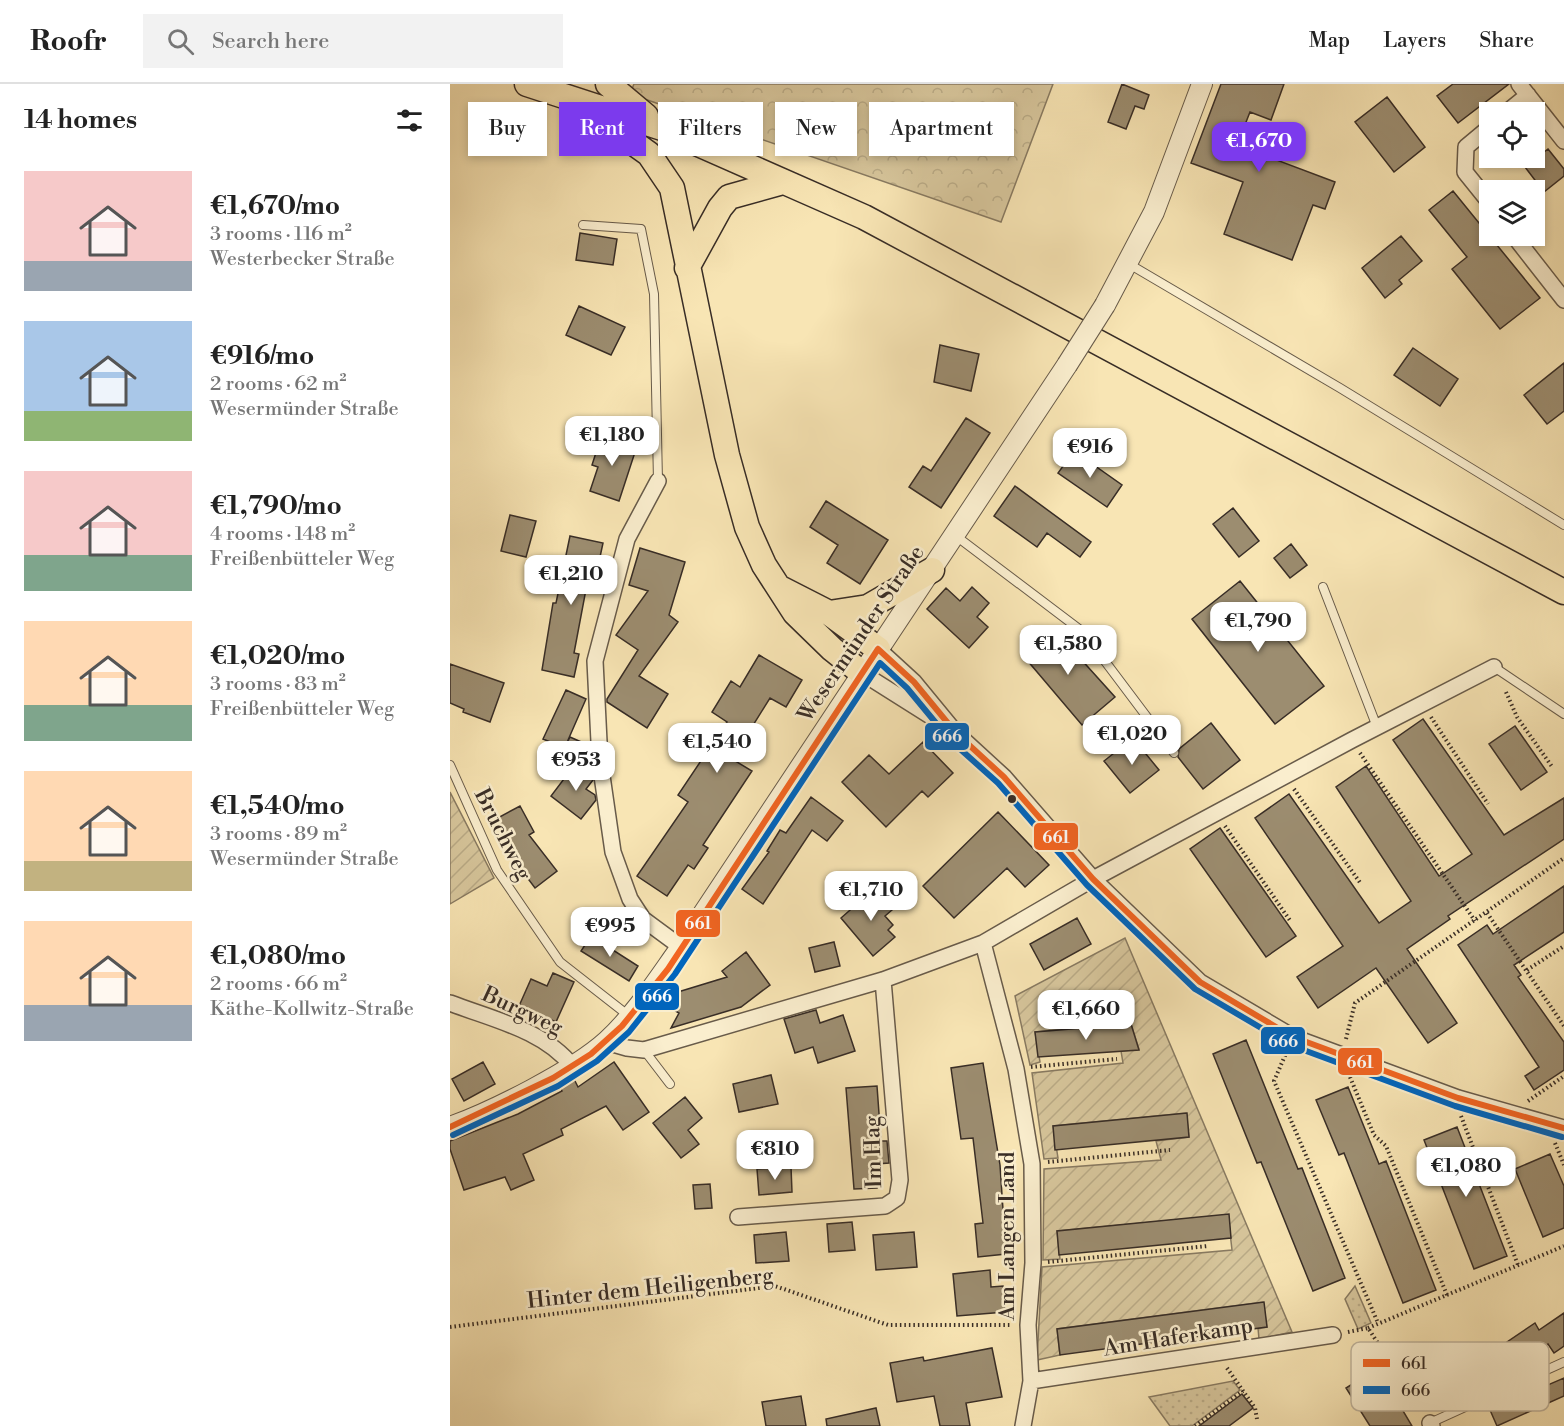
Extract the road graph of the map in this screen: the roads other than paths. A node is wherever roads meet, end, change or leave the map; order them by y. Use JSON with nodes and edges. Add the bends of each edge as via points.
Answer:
{"nodes":[{"id":1,"x":527,"y":84,"type":"edge"},
{"id":2,"x":608,"y":84,"type":"edge"},
{"id":3,"x":1202,"y":84,"type":"edge"},
{"id":4,"x":1524,"y":89,"type":"edge"},
{"id":5,"x":568,"y":98,"type":"junction"},
{"id":6,"x":1514,"y":102,"type":"edge"},
{"id":7,"x":658,"y":125,"type":"edge"},
{"id":8,"x":658,"y":127,"type":"edge"},
{"id":9,"x":1479,"y":136,"type":"edge"},
{"id":10,"x":1564,"y":141,"type":"edge"},
{"id":11,"x":725,"y":156,"type":"edge"},
{"id":12,"x":783,"y":182,"type":"junction"},
{"id":13,"x":1479,"y":189,"type":"edge"},
{"id":14,"x":583,"y":225,"type":"dead end"},
{"id":15,"x":1522,"y":246,"type":"edge"},
{"id":16,"x":1129,"y":264,"type":"junction"},
{"id":17,"x":687,"y":268,"type":"junction"},
{"id":18,"x":1564,"y":300,"type":"edge"},
{"id":19,"x":658,"y":481,"type":"joint"},
{"id":20,"x":1564,"y":525,"type":"edge"},
{"id":21,"x":954,"y":535,"type":"junction"},
{"id":22,"x":932,"y":570,"type":"junction"},
{"id":23,"x":1323,"y":587,"type":"dead end"},
{"id":24,"x":782,"y":589,"type":"junction"},
{"id":25,"x":1564,"y":592,"type":"edge"},
{"id":26,"x":829,"y":613,"type":"junction"},
{"id":27,"x":878,"y":649,"type":"junction"},
{"id":28,"x":1494,"y":667,"type":"joint"},
{"id":29,"x":862,"y":673,"type":"junction"},
{"id":30,"x":1564,"y":714,"type":"edge"},
{"id":31,"x":1377,"y":727,"type":"junction"},
{"id":32,"x":956,"y":733,"type":"junction"},
{"id":33,"x":1174,"y":753,"type":"dead end"},
{"id":34,"x":450,"y":765,"type":"edge"},
{"id":35,"x":1094,"y":879,"type":"junction"},
{"id":36,"x":983,"y":943,"type":"junction"},
{"id":37,"x":681,"y":947,"type":"junction"},
{"id":38,"x":883,"y":980,"type":"junction"},
{"id":39,"x":450,"y":1002,"type":"edge"},
{"id":40,"x":630,"y":1017,"type":"junction"},
{"id":41,"x":606,"y":1042,"type":"junction"},
{"id":42,"x":644,"y":1050,"type":"junction"},
{"id":43,"x":572,"y":1066,"type":"junction"},
{"id":44,"x":670,"y":1084,"type":"dead end"},
{"id":45,"x":450,"y":1126,"type":"edge"},
{"id":46,"x":1564,"y":1128,"type":"edge"},
{"id":47,"x":738,"y":1217,"type":"dead end"},
{"id":48,"x":1333,"y":1335,"type":"road end"},
{"id":49,"x":1564,"y":1362,"type":"edge"},
{"id":50,"x":1549,"y":1369,"type":"edge"},
{"id":51,"x":1031,"y":1382,"type":"junction"},
{"id":52,"x":1461,"y":1411,"type":"edge"},
{"id":53,"x":1431,"y":1425,"type":"edge"},
{"id":54,"x":1023,"y":1426,"type":"edge"}],
"edges":[{"from":1,"to":5,"type":"main road"},
{"from":2,"to":7,"type":"main road"},
{"from":3,"to":16,"type":"street","name":"Wesermünder Straße","via":[[1154,212]]},
{"from":4,"to":6,"type":"street"},
{"from":4,"to":10,"type":"street"},
{"from":5,"to":8,"type":"main road"},
{"from":5,"to":17,"type":"main road","via":[[630,138],[661,170],[672,188]]},
{"from":9,"to":13,"type":"street","via":[[1466,147],[1466,172]]},
{"from":11,"to":12,"type":"main road"},
{"from":12,"to":17,"type":"main road","via":[[729,197]]},
{"from":12,"to":25,"type":"main road","via":[[864,217]]},
{"from":14,"to":19,"type":"lane","via":[[640,229],[654,294]]},
{"from":15,"to":18,"type":"street"},
{"from":16,"to":20,"type":"lane"},
{"from":16,"to":21,"type":"street","name":"Wesermünder Straße","bridge":true},
{"from":17,"to":24,"type":"main road","via":[[727,455],[747,527],[764,565]]},
{"from":19,"to":37,"type":"street","via":[[627,539],[596,661],[599,751],[613,852],[630,899],[644,919]]},
{"from":21,"to":22,"type":"street","name":"Wesermünder Straße"},
{"from":21,"to":33,"type":"lane","via":[[1083,632]]},
{"from":22,"to":26,"type":"main road","via":[[868,607]]},
{"from":22,"to":27,"type":"street","name":"Wesermünder Straße"},
{"from":23,"to":31,"type":"lane"},
{"from":24,"to":26,"type":"main road"},
{"from":24,"to":29,"type":"main road","via":[[806,625]]},
{"from":26,"to":27,"type":"main road"},
{"from":27,"to":29,"type":"street","name":"Wesermünder Straße"},
{"from":27,"to":32,"type":"street","via":[[914,682]]},
{"from":28,"to":30,"type":"lane"},
{"from":28,"to":31,"type":"street"},
{"from":29,"to":32,"type":"street"},
{"from":29,"to":37,"type":"street","name":"Wesermünder Straße"},
{"from":31,"to":35,"type":"street"},
{"from":32,"to":35,"type":"street","via":[[1004,777]]},
{"from":34,"to":40,"type":"lane","name":"Bruchweg","via":[[497,870],[560,962]]},
{"from":35,"to":36,"type":"street"},
{"from":35,"to":46,"type":"street","via":[[1200,982],[1293,1037],[1458,1098]]},
{"from":36,"to":38,"type":"street"},
{"from":36,"to":51,"type":"street","name":"Am Langen Land","via":[[1016,1068],[1032,1164],[1033,1263],[1028,1325]]},
{"from":37,"to":40,"type":"street","name":"Wesermünder Straße"},
{"from":38,"to":42,"type":"street"},
{"from":38,"to":47,"type":"street","name":"Im Hag","via":[[900,1180],[897,1198],[885,1206]]},
{"from":39,"to":43,"type":"street","name":"Burgweg","via":[[542,1039],[561,1052]]},
{"from":40,"to":41,"type":"street","name":"Wesermünder Straße"},
{"from":41,"to":42,"type":"street"},
{"from":41,"to":43,"type":"street","name":"Wesermünder Straße"},
{"from":42,"to":44,"type":"lane"},
{"from":43,"to":45,"type":"street","name":"Wesermünder Straße"},
{"from":48,"to":51,"type":"street","name":"Am Haferkamp"},
{"from":49,"to":50,"type":"lane"},
{"from":51,"to":54,"type":"street","name":"Am Langen Land"},
{"from":52,"to":53,"type":"lane"}]}
